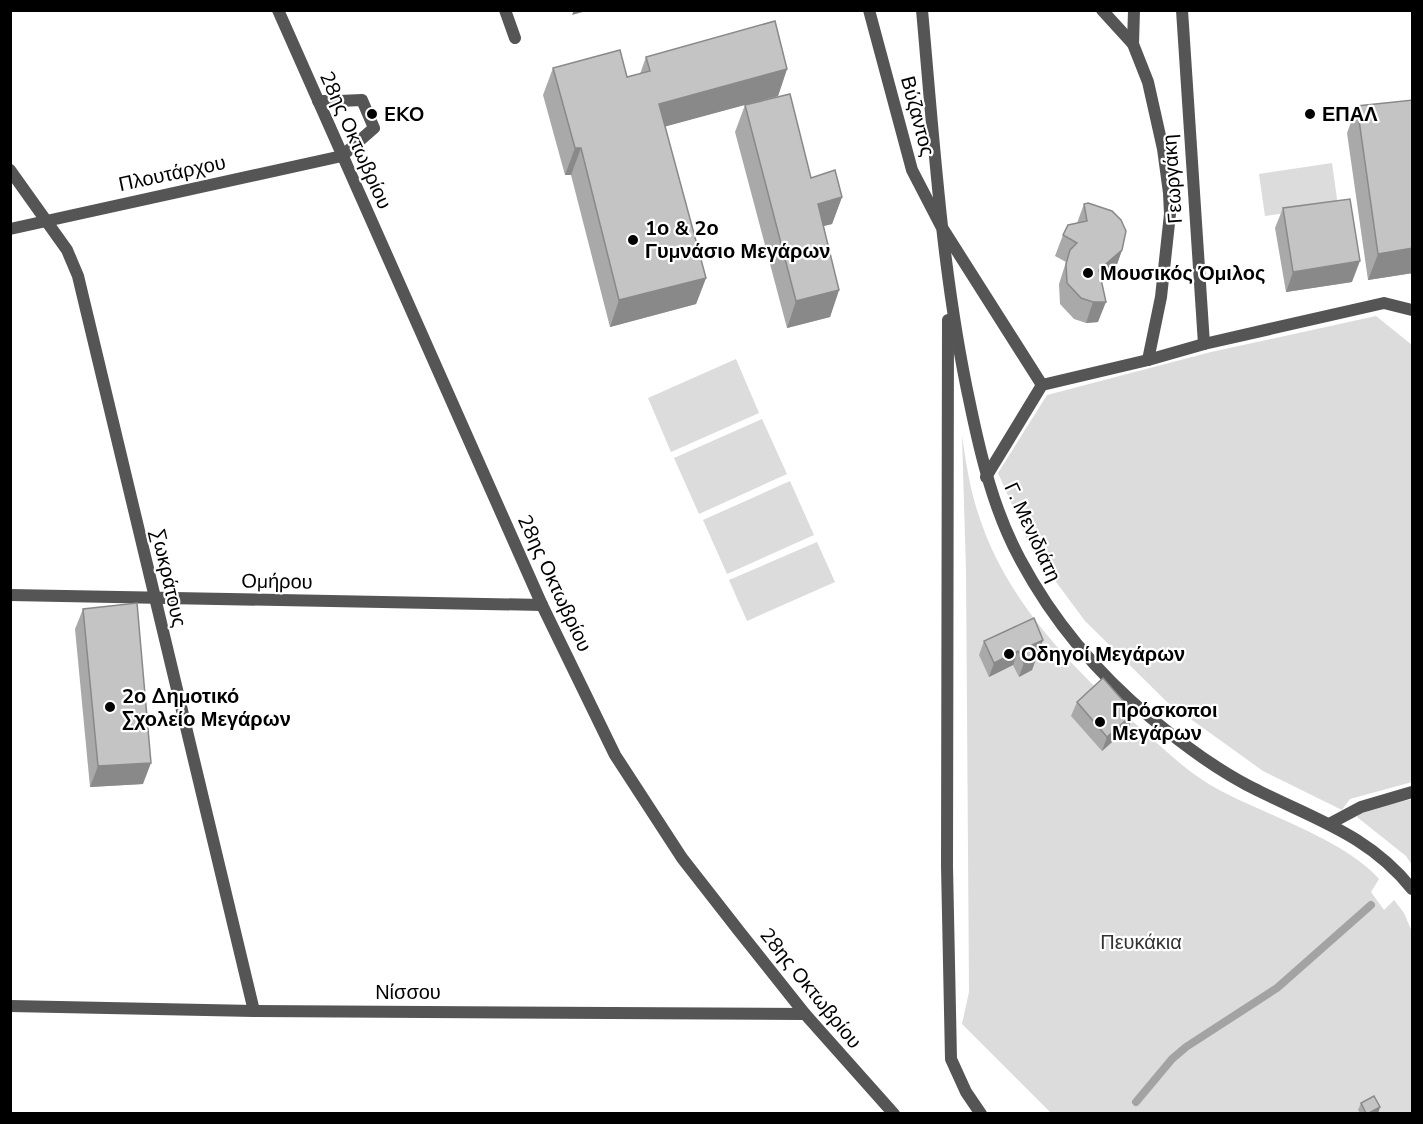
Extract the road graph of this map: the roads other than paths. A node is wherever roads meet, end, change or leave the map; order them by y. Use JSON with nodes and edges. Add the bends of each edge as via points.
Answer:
{"nodes":[{"id":1,"x":278,"y":10,"type":"edge"},
{"id":2,"x":505,"y":10,"type":"edge"},
{"id":3,"x":869,"y":10,"type":"edge"},
{"id":4,"x":922,"y":10,"type":"edge"},
{"id":5,"x":1102,"y":10,"type":"edge"},
{"id":6,"x":1134,"y":10,"type":"edge"},
{"id":7,"x":1182,"y":10,"type":"edge"},
{"id":8,"x":515,"y":38,"type":"dead end"},
{"id":9,"x":1133,"y":44,"type":"junction"},
{"id":10,"x":318,"y":101,"type":"junction"},
{"id":11,"x":342,"y":156,"type":"junction"},
{"id":12,"x":10,"y":170,"type":"edge"},
{"id":13,"x":47,"y":220,"type":"junction"},
{"id":14,"x":941,"y":226,"type":"junction"},
{"id":15,"x":10,"y":229,"type":"edge"},
{"id":16,"x":949,"y":289,"type":"junction"},
{"id":17,"x":1413,"y":310,"type":"edge"},
{"id":18,"x":1204,"y":344,"type":"junction"},
{"id":19,"x":1148,"y":360,"type":"junction"},
{"id":20,"x":1042,"y":385,"type":"junction"},
{"id":21,"x":986,"y":477,"type":"junction"},
{"id":22,"x":10,"y":596,"type":"edge"},
{"id":23,"x":153,"y":598,"type":"junction"},
{"id":24,"x":542,"y":605,"type":"junction"},
{"id":25,"x":1413,"y":792,"type":"edge"},
{"id":26,"x":1331,"y":823,"type":"junction"},
{"id":27,"x":1413,"y":889,"type":"edge"},
{"id":28,"x":10,"y":1006,"type":"edge"},
{"id":29,"x":254,"y":1011,"type":"junction"},
{"id":30,"x":805,"y":1014,"type":"junction"},
{"id":31,"x":894,"y":1113,"type":"edge"},
{"id":32,"x":981,"y":1113,"type":"edge"}],
"edges":[{"from":1,"to":10,"type":"street","name":"28ης Οκτωβρίου"},
{"from":2,"to":8,"type":"street"},
{"from":3,"to":14,"type":"street","name":"Βύζαντος","via":[[912,170]]},
{"from":4,"to":14,"type":"street","name":"Γ. Μενιδιάτη"},
{"from":5,"to":9,"type":"street"},
{"from":6,"to":9,"type":"street"},
{"from":7,"to":18,"type":"street","name":"Γεωργάκη"},
{"from":9,"to":19,"type":"street","via":[[1148,82],[1163,149],[1170,214],[1161,297]]},
{"from":10,"to":11,"type":"street","name":"28ης Οκτωβρίου"},
{"from":10,"to":11,"type":"street","via":[[362,100],[374,128]]},
{"from":11,"to":13,"type":"street","name":"Πλουτάρχου"},
{"from":11,"to":24,"type":"street","name":"28ης Οκτωβρίου"},
{"from":12,"to":13,"type":"street","name":"Σωκράτους"},
{"from":13,"to":15,"type":"street","name":"Πλουτάρχου"},
{"from":13,"to":23,"type":"street","name":"Σωκράτους","via":[[78,276]]},
{"from":14,"to":16,"type":"street","name":"Γ. Μενιδιάτη"},
{"from":14,"to":20,"type":"street","name":"Βύζαντος"},
{"from":16,"to":21,"type":"street","name":"Γ. Μενιδιάτη"},
{"from":16,"to":32,"type":"street","via":[[947,866],[951,1059]]},
{"from":17,"to":18,"type":"street","via":[[1384,303]]},
{"from":18,"to":19,"type":"street"},
{"from":19,"to":20,"type":"street"},
{"from":20,"to":21,"type":"street"},
{"from":21,"to":26,"type":"street","name":"Γ. Μενιδιάτη","via":[[1018,557],[1042,598],[1112,681],[1151,718],[1202,755],[1256,790]]},
{"from":22,"to":23,"type":"street","name":"Ομήρου"},
{"from":23,"to":24,"type":"street","name":"Ομήρου"},
{"from":23,"to":29,"type":"street","name":"Σωκράτους"},
{"from":24,"to":30,"type":"street","name":"28ης Οκτωβρίου","via":[[615,755],[644,802],[682,858]]},
{"from":25,"to":26,"type":"street","via":[[1361,807]]},
{"from":26,"to":27,"type":"street","name":"Γ. Μενιδιάτη","via":[[1381,855]]},
{"from":28,"to":29,"type":"street","name":"Νίσσου"},
{"from":29,"to":30,"type":"street","name":"Νίσσου"},
{"from":30,"to":31,"type":"street","name":"28ης Οκτωβρίου"}]}
